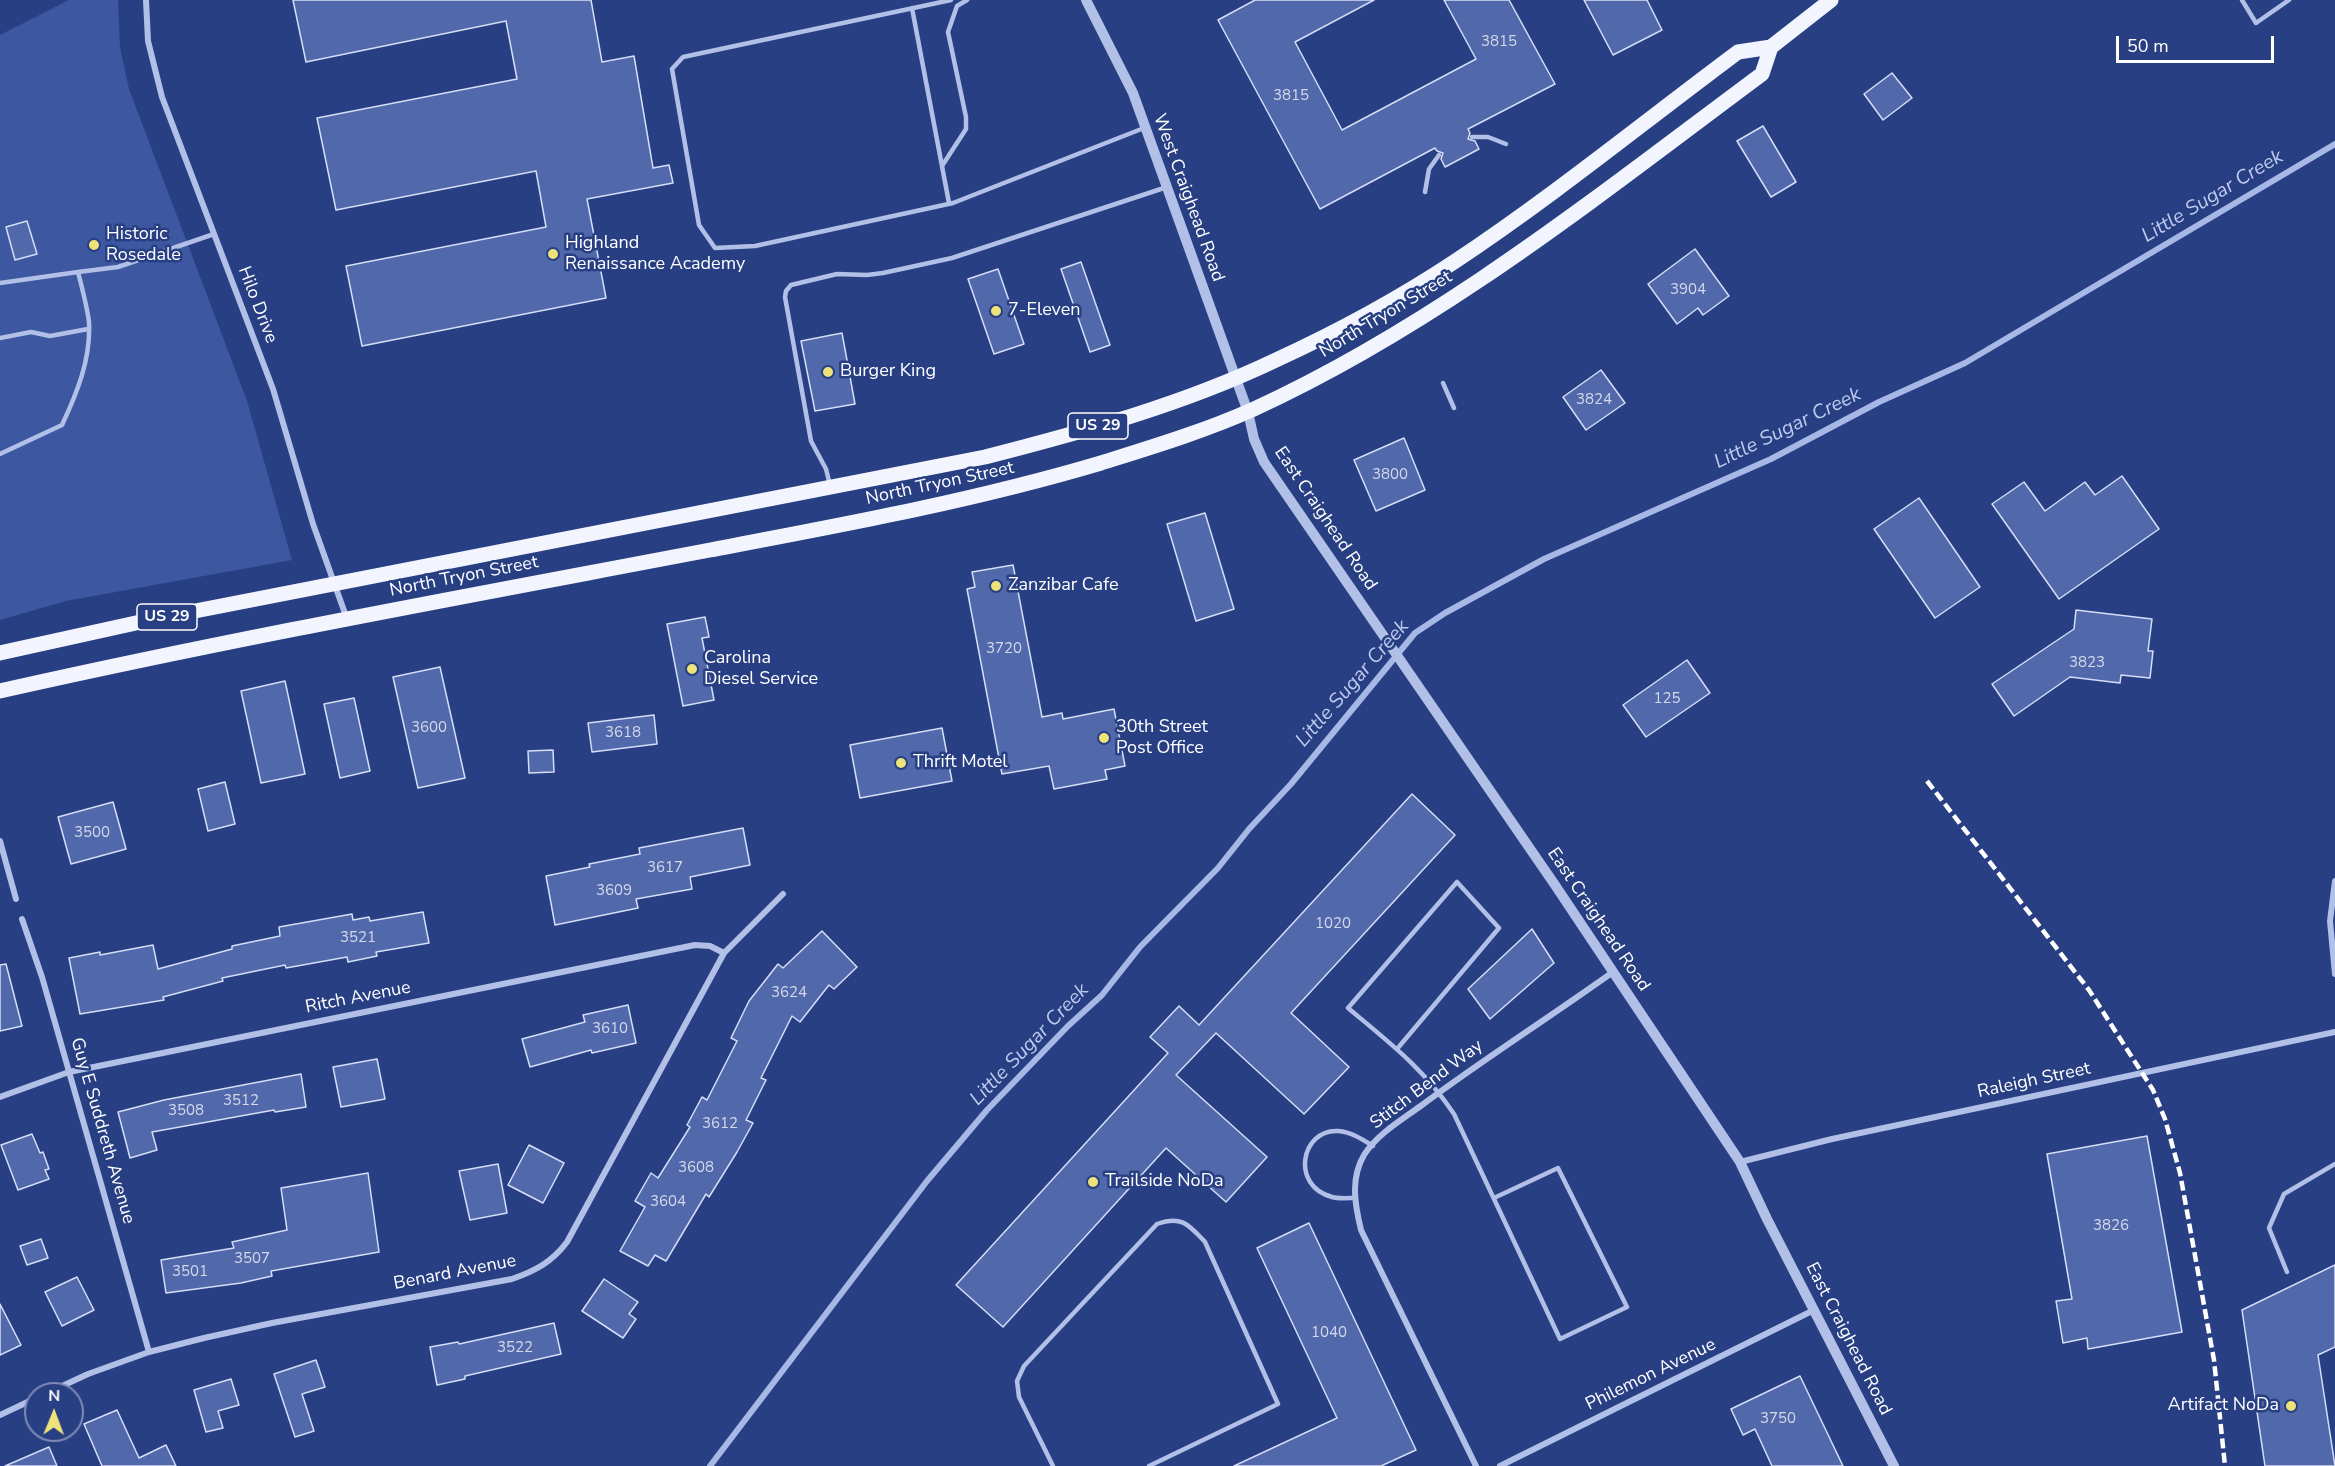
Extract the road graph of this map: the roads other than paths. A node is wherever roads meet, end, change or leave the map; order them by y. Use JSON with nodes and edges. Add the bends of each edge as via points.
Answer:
{"nodes":[{"id":1,"x":146,"y":0,"type":"edge"},
{"id":2,"x":951,"y":0,"type":"edge"},
{"id":3,"x":968,"y":0,"type":"edge"},
{"id":4,"x":1086,"y":0,"type":"edge"},
{"id":5,"x":1831,"y":0,"type":"edge"},
{"id":6,"x":2242,"y":0,"type":"edge"},
{"id":7,"x":2289,"y":0,"type":"edge"},
{"id":8,"x":912,"y":8,"type":"junction"},
{"id":9,"x":1772,"y":47,"type":"junction"},
{"id":10,"x":1146,"y":128,"type":"junction"},
{"id":11,"x":1472,"y":137,"type":"dead end"},
{"id":12,"x":1506,"y":144,"type":"dead end"},
{"id":13,"x":1439,"y":155,"type":"dead end"},
{"id":14,"x":942,"y":166,"type":"junction"},
{"id":15,"x":1167,"y":187,"type":"junction"},
{"id":16,"x":1425,"y":192,"type":"dead end"},
{"id":17,"x":949,"y":203,"type":"junction"},
{"id":18,"x":214,"y":234,"type":"junction"},
{"id":19,"x":78,"y":272,"type":"junction"},
{"id":20,"x":0,"y":283,"type":"edge"},
{"id":21,"x":88,"y":329,"type":"junction"},
{"id":22,"x":0,"y":338,"type":"edge"},
{"id":23,"x":1236,"y":378,"type":"junction"},
{"id":24,"x":1443,"y":383,"type":"dead end"},
{"id":25,"x":1454,"y":408,"type":"dead end"},
{"id":26,"x":1248,"y":412,"type":"junction"},
{"id":27,"x":0,"y":454,"type":"edge"},
{"id":28,"x":831,"y":487,"type":"junction"},
{"id":29,"x":334,"y":584,"type":"junction"},
{"id":30,"x":347,"y":620,"type":"junction"},
{"id":31,"x":0,"y":653,"type":"edge"},
{"id":32,"x":0,"y":692,"type":"edge"},
{"id":33,"x":0,"y":841,"type":"edge"},
{"id":34,"x":2335,"y":881,"type":"edge"},
{"id":35,"x":783,"y":894,"type":"dead end"},
{"id":36,"x":16,"y":899,"type":"dead end"},
{"id":37,"x":22,"y":919,"type":"dead end"},
{"id":38,"x":2333,"y":921,"type":"edge"},
{"id":39,"x":724,"y":953,"type":"junction"},
{"id":40,"x":1613,"y":972,"type":"junction"},
{"id":41,"x":2335,"y":974,"type":"edge"},
{"id":42,"x":2335,"y":1032,"type":"edge"},
{"id":43,"x":1397,"y":1049,"type":"junction"},
{"id":44,"x":69,"y":1072,"type":"junction"},
{"id":45,"x":1439,"y":1092,"type":"junction"},
{"id":46,"x":0,"y":1097,"type":"edge"},
{"id":47,"x":1372,"y":1146,"type":"junction"},
{"id":48,"x":1740,"y":1162,"type":"junction"},
{"id":49,"x":2335,"y":1164,"type":"edge"},
{"id":50,"x":1355,"y":1198,"type":"junction"},
{"id":51,"x":1494,"y":1198,"type":"junction"},
{"id":52,"x":2287,"y":1272,"type":"dead end"},
{"id":53,"x":1815,"y":1310,"type":"junction"},
{"id":54,"x":149,"y":1352,"type":"junction"},
{"id":55,"x":71,"y":1382,"type":"edge"},
{"id":56,"x":24,"y":1404,"type":"edge"},
{"id":57,"x":0,"y":1415,"type":"edge"},
{"id":58,"x":1053,"y":1466,"type":"edge"},
{"id":59,"x":1149,"y":1466,"type":"edge"},
{"id":60,"x":1476,"y":1466,"type":"edge"},
{"id":61,"x":1500,"y":1466,"type":"edge"},
{"id":62,"x":1894,"y":1466,"type":"edge"}],
"edges":[{"from":1,"to":18,"type":"street","name":"Hilo Drive","via":[[155,78]]},
{"from":2,"to":8,"type":"lane"},
{"from":3,"to":14,"type":"lane","via":[[957,6],[948,32],[966,129]]},
{"from":4,"to":10,"type":"street","name":"West Craighead Road","via":[[1133,93]]},
{"from":5,"to":9,"type":"main road","name":"North Tryon Street","number":"US 29"},
{"from":6,"to":7,"type":"lane","via":[[2256,23]]},
{"from":8,"to":14,"type":"lane"},
{"from":8,"to":17,"type":"lane","via":[[683,57],[672,69],[699,225],[715,248],[755,246]]},
{"from":9,"to":23,"type":"main road","name":"North Tryon Street","number":"US 29","via":[[1738,52],[1532,207],[1445,267],[1350,323]]},
{"from":9,"to":26,"type":"main road","name":"North Tryon Street","number":"US 29","via":[[1762,74],[1502,266],[1372,349]]},
{"from":10,"to":15,"type":"street","name":"West Craighead Road"},
{"from":10,"to":17,"type":"lane"},
{"from":11,"to":12,"type":"lane","via":[[1488,137]]},
{"from":13,"to":16,"type":"lane","via":[[1429,169]]},
{"from":14,"to":17,"type":"lane"},
{"from":15,"to":23,"type":"street","name":"West Craighead Road"},
{"from":15,"to":28,"type":"lane","via":[[952,258],[867,275],[837,274],[797,282],[786,291],[811,441]]},
{"from":18,"to":19,"type":"lane","via":[[118,267]]},
{"from":18,"to":29,"type":"street","name":"Hilo Drive","via":[[273,389]]},
{"from":19,"to":20,"type":"lane"},
{"from":19,"to":21,"type":"lane"},
{"from":21,"to":22,"type":"lane","via":[[50,336],[31,332]]},
{"from":21,"to":27,"type":"lane","via":[[86,362],[62,425]]},
{"from":23,"to":26,"type":"street","name":"West Craighead Road"},
{"from":23,"to":28,"type":"main road","name":"North Tryon Street","number":"US 29","via":[[1049,441]]},
{"from":24,"to":25,"type":"lane"},
{"from":26,"to":30,"type":"main road","name":"North Tryon Street","number":"US 29","via":[[1143,450],[1033,483],[885,516]]},
{"from":26,"to":40,"type":"street","name":"East Craighead Road","via":[[1264,462]]},
{"from":28,"to":29,"type":"main road","name":"North Tryon Street","number":"US 29"},
{"from":29,"to":30,"type":"street","name":"Hilo Drive"},
{"from":29,"to":31,"type":"main road","name":"North Tryon Street","number":"US 29"},
{"from":30,"to":32,"type":"main road","name":"North Tryon Street","number":"US 29"},
{"from":33,"to":36,"type":"street"},
{"from":34,"to":38,"type":"street"},
{"from":35,"to":39,"type":"street","name":"Benard Avenue"},
{"from":37,"to":44,"type":"street","name":"Guy E Suddreth Avenue"},
{"from":38,"to":41,"type":"street"},
{"from":39,"to":44,"type":"street","name":"Ritch Avenue","via":[[710,946],[695,945]]},
{"from":39,"to":54,"type":"street","name":"Benard Avenue","via":[[567,1242],[552,1259],[533,1272],[512,1279],[272,1323]]},
{"from":40,"to":45,"type":"street","name":"Stitch Bend Way"},
{"from":40,"to":48,"type":"street","name":"East Craighead Road"},
{"from":42,"to":48,"type":"street","name":"Raleigh Street"},
{"from":43,"to":43,"type":"lane","via":[[1348,1008],[1457,882],[1499,928]]},
{"from":43,"to":45,"type":"lane"},
{"from":44,"to":46,"type":"street","name":"Ritch Avenue"},
{"from":44,"to":54,"type":"street","name":"Guy E Suddreth Avenue"},
{"from":45,"to":47,"type":"street","name":"Stitch Bend Way"},
{"from":45,"to":51,"type":"lane","via":[[1454,1114]]},
{"from":47,"to":50,"type":"street","name":"Stitch Bend Way","via":[[1354,1179]]},
{"from":47,"to":50,"type":"lane","via":[[1354,1135],[1337,1131],[1322,1135],[1310,1145],[1304,1162],[1306,1178],[1316,1189],[1332,1197]]},
{"from":48,"to":53,"type":"street","name":"East Craighead Road"},
{"from":49,"to":52,"type":"lane","via":[[2284,1194],[2269,1228]]},
{"from":50,"to":60,"type":"street","name":"Stitch Bend Way","via":[[1361,1230]]},
{"from":51,"to":51,"type":"lane","via":[[1558,1168],[1627,1306],[1560,1339]]},
{"from":53,"to":61,"type":"street","name":"Philemon Avenue"},
{"from":53,"to":62,"type":"street","name":"East Craighead Road"},
{"from":54,"to":55,"type":"street","name":"Benard Avenue"},
{"from":56,"to":57,"type":"street"},
{"from":58,"to":59,"type":"lane","via":[[1019,1397],[1017,1381],[1024,1366],[1157,1224],[1171,1219],[1188,1224],[1205,1242],[1278,1404]]}]}
